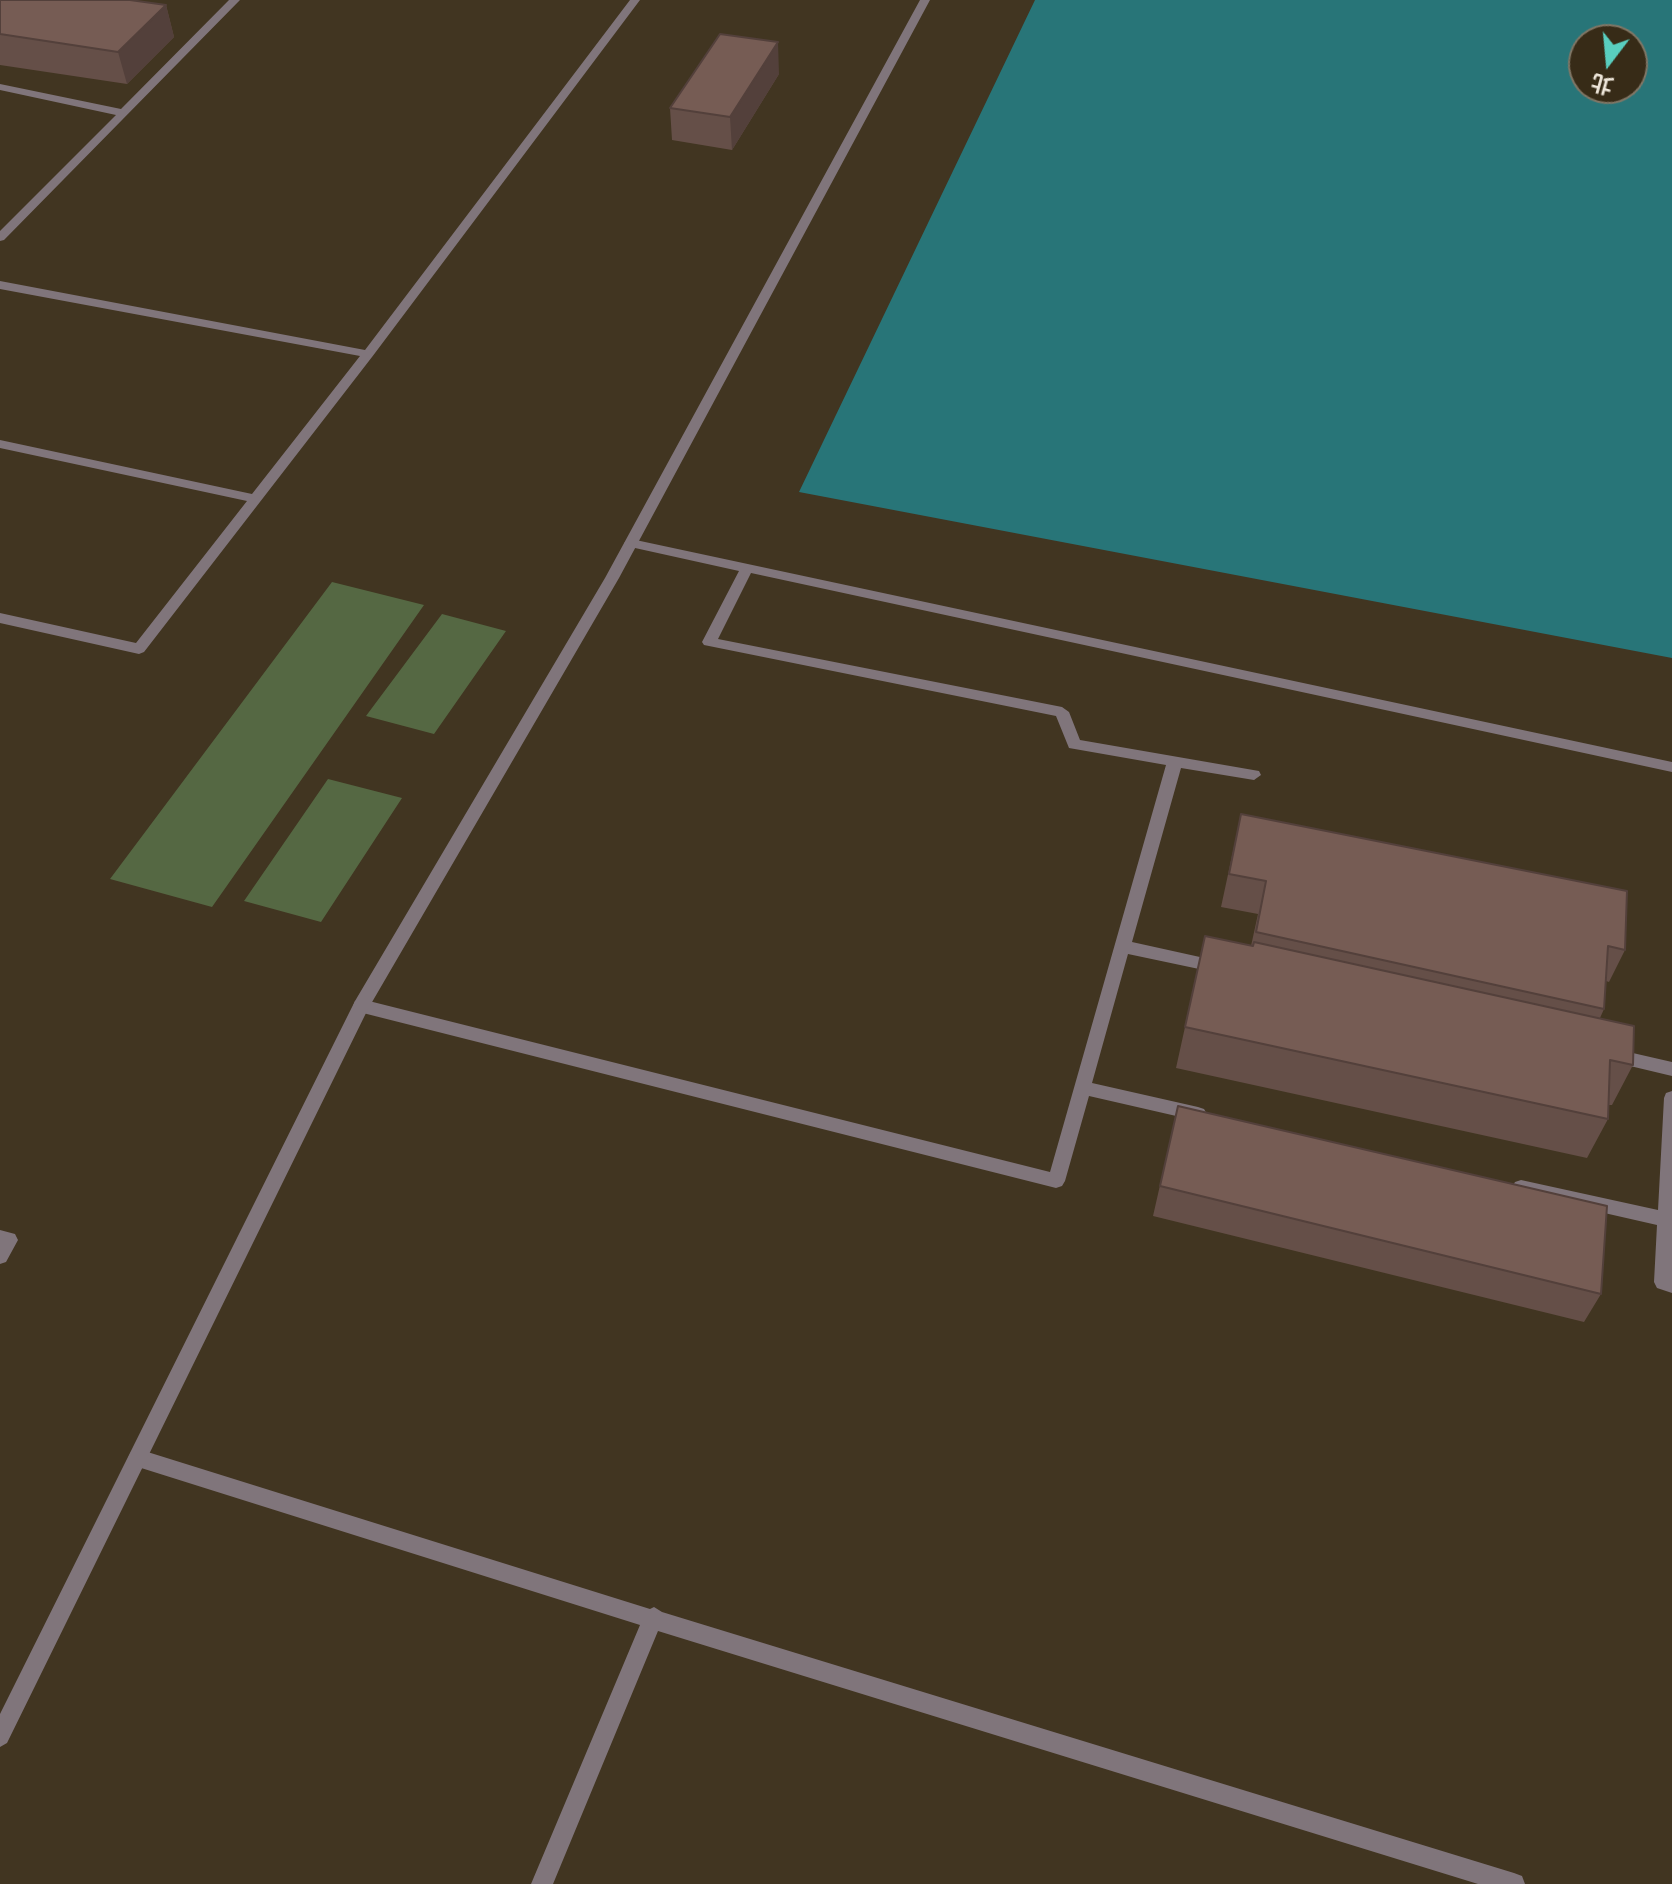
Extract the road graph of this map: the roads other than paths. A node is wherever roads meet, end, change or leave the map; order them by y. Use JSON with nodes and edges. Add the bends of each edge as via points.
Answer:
{"nodes":[{"id":1,"x":235,"y":0,"type":"edge"},
{"id":2,"x":635,"y":0,"type":"edge"},
{"id":3,"x":925,"y":0,"type":"edge"},
{"id":4,"x":0,"y":87,"type":"edge"},
{"id":5,"x":124,"y":113,"type":"junction"},
{"id":6,"x":0,"y":238,"type":"edge"},
{"id":7,"x":0,"y":285,"type":"edge"},
{"id":8,"x":368,"y":354,"type":"junction"},
{"id":9,"x":0,"y":444,"type":"edge"},
{"id":10,"x":255,"y":499,"type":"junction"},
{"id":11,"x":631,"y":543,"type":"junction"},
{"id":12,"x":747,"y":568,"type":"junction"},
{"id":13,"x":0,"y":618,"type":"edge"},
{"id":14,"x":1175,"y":761,"type":"junction"},
{"id":15,"x":1672,"y":767,"type":"edge"},
{"id":16,"x":1254,"y":775,"type":"dead end"},
{"id":17,"x":1122,"y":946,"type":"junction"},
{"id":18,"x":1229,"y":970,"type":"edge"},
{"id":19,"x":361,"y":1006,"type":"junction"},
{"id":20,"x":1596,"y":1052,"type":"edge"},
{"id":21,"x":1672,"y":1069,"type":"edge"},
{"id":22,"x":1083,"y":1088,"type":"junction"},
{"id":23,"x":1672,"y":1098,"type":"edge"},
{"id":24,"x":1221,"y":1119,"type":"edge"},
{"id":25,"x":1499,"y":1181,"type":"edge"},
{"id":26,"x":1668,"y":1220,"type":"junction"},
{"id":27,"x":0,"y":1238,"type":"edge"},
{"id":28,"x":0,"y":1256,"type":"edge"},
{"id":29,"x":1672,"y":1285,"type":"edge"},
{"id":30,"x":138,"y":1458,"type":"junction"},
{"id":31,"x":654,"y":1617,"type":"junction"},
{"id":32,"x":0,"y":1736,"type":"edge"},
{"id":33,"x":542,"y":1884,"type":"edge"},
{"id":34,"x":1514,"y":1884,"type":"edge"}],
"edges":[{"from":1,"to":5,"type":"street"},
{"from":2,"to":8,"type":"street"},
{"from":3,"to":11,"type":"street"},
{"from":4,"to":5,"type":"street"},
{"from":5,"to":6,"type":"street"},
{"from":7,"to":8,"type":"street"},
{"from":8,"to":10,"type":"street"},
{"from":9,"to":10,"type":"street"},
{"from":10,"to":13,"type":"street","via":[[139,649]]},
{"from":11,"to":12,"type":"street"},
{"from":11,"to":19,"type":"street"},
{"from":12,"to":14,"type":"street","via":[[709,642],[1062,712],[1074,744]]},
{"from":12,"to":15,"type":"street"},
{"from":14,"to":16,"type":"street"},
{"from":14,"to":17,"type":"street"},
{"from":17,"to":18,"type":"street"},
{"from":17,"to":22,"type":"street"},
{"from":19,"to":22,"type":"street","via":[[1056,1181]]},
{"from":19,"to":30,"type":"street"},
{"from":20,"to":21,"type":"street"},
{"from":22,"to":24,"type":"street"},
{"from":23,"to":26,"type":"street"},
{"from":25,"to":26,"type":"street"},
{"from":26,"to":29,"type":"street","via":[[1663,1282]]},
{"from":27,"to":28,"type":"street","via":[[9,1240]]},
{"from":30,"to":31,"type":"street"},
{"from":30,"to":32,"type":"street"},
{"from":31,"to":33,"type":"street"},
{"from":31,"to":34,"type":"street"}]}
